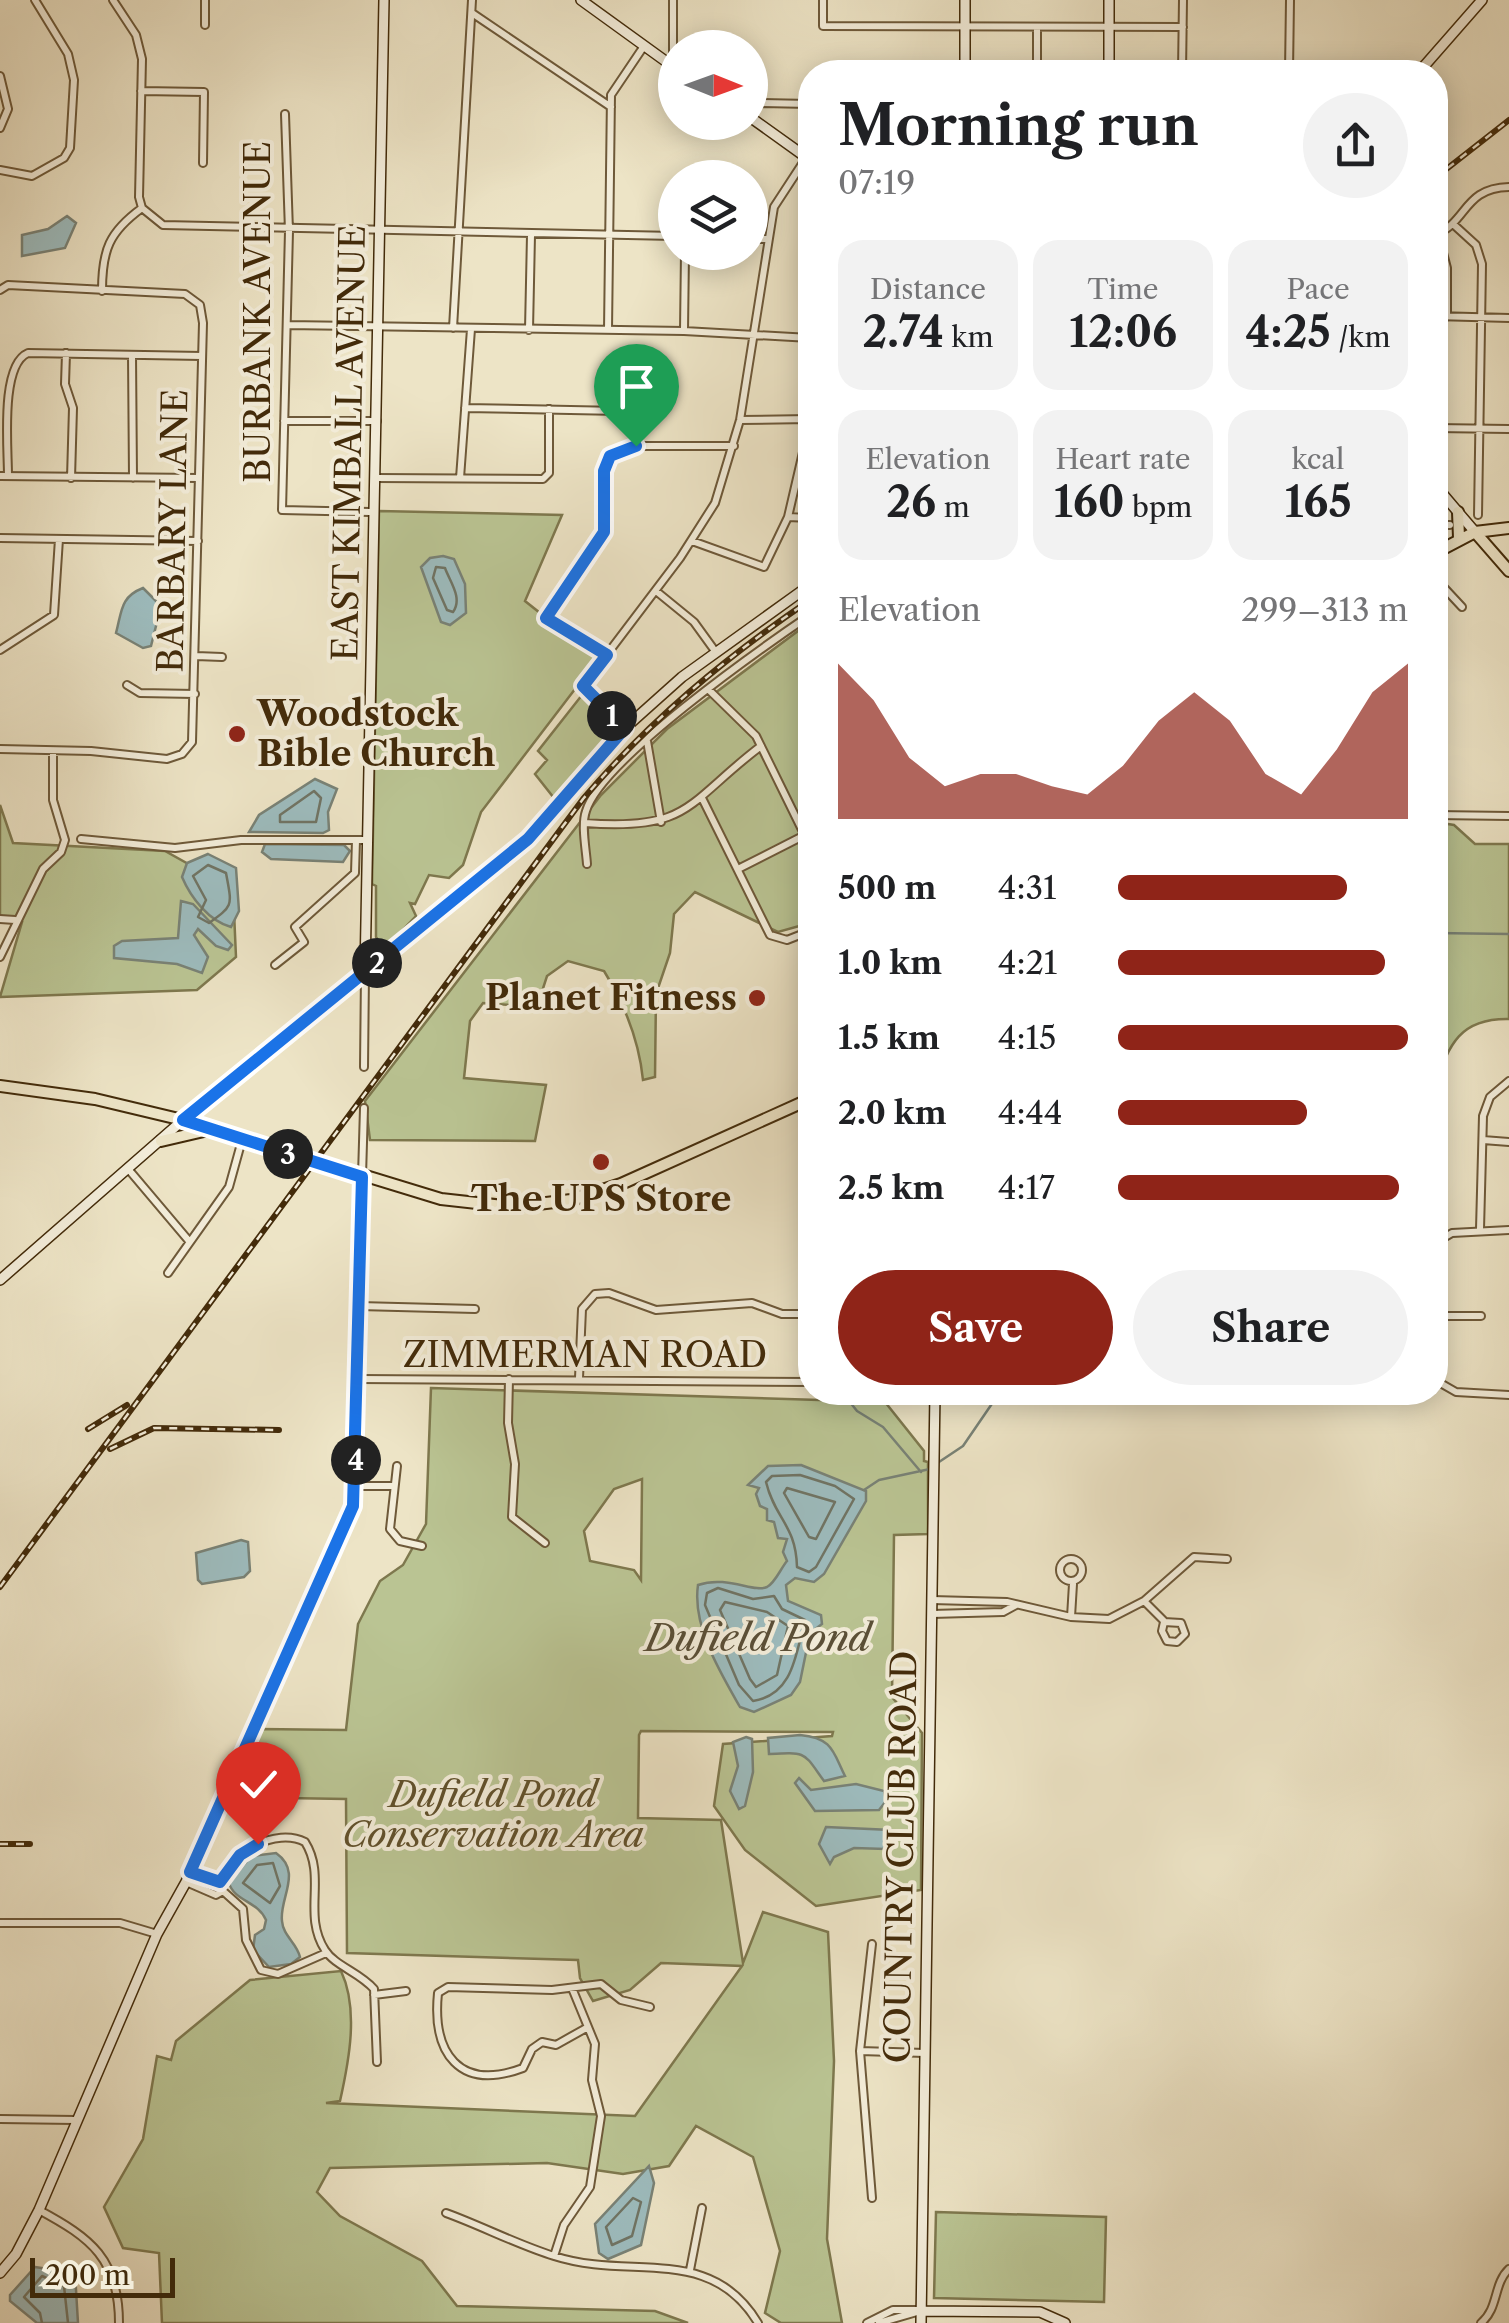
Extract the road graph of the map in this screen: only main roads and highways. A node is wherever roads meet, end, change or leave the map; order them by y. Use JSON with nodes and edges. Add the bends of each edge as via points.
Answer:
{"nodes":[{"id":1,"x":1458,"y":512,"type":"road end"},
{"id":2,"x":1495,"y":528,"type":"junction"},
{"id":3,"x":1509,"y":528,"type":"edge"},
{"id":4,"x":1475,"y":532,"type":"junction"},
{"id":5,"x":1459,"y":538,"type":"junction"},
{"id":6,"x":1448,"y":545,"type":"edge"},
{"id":7,"x":1494,"y":553,"type":"junction"},
{"id":8,"x":1509,"y":571,"type":"edge"},
{"id":9,"x":0,"y":1086,"type":"edge"},
{"id":10,"x":798,"y":1104,"type":"edge"},
{"id":11,"x":217,"y":1132,"type":"junction"},
{"id":12,"x":161,"y":1140,"type":"road end"}],
"edges":[{"from":1,"to":5,"type":"main road"},
{"from":2,"to":3,"type":"main road"},
{"from":2,"to":4,"type":"main road"},
{"from":2,"to":7,"type":"main road"},
{"from":4,"to":5,"type":"main road"},
{"from":4,"to":7,"type":"main road"},
{"from":5,"to":6,"type":"main road"},
{"from":7,"to":8,"type":"main road"},
{"from":9,"to":11,"type":"main road","via":[[96,1099]]},
{"from":10,"to":11,"type":"main road","via":[[627,1182],[572,1200],[513,1207],[473,1205],[362,1177]]},
{"from":11,"to":12,"type":"main road"}]}
